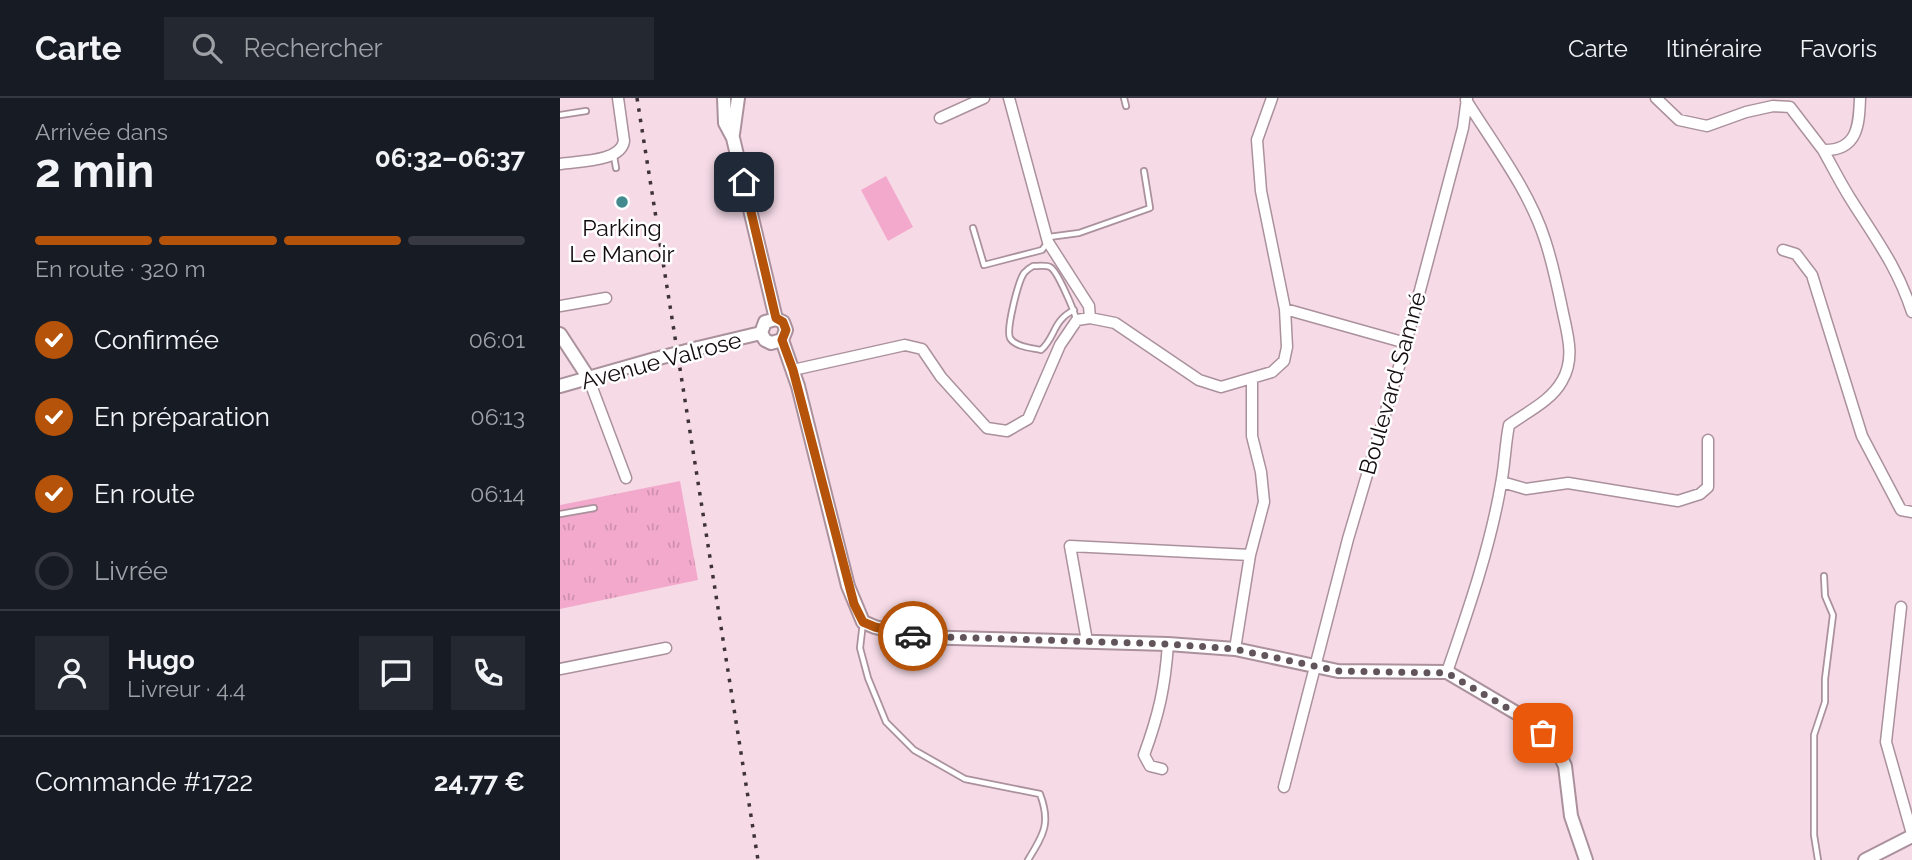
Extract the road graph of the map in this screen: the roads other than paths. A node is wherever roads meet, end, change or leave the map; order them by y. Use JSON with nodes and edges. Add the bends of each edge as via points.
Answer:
{"nodes":[{"id":1,"x":618,"y":98,"type":"edge"},
{"id":2,"x":724,"y":98,"type":"edge"},
{"id":3,"x":738,"y":98,"type":"edge"},
{"id":4,"x":984,"y":98,"type":"edge"},
{"id":5,"x":1009,"y":98,"type":"edge"},
{"id":6,"x":1124,"y":98,"type":"edge"},
{"id":7,"x":1272,"y":98,"type":"edge"},
{"id":8,"x":1656,"y":98,"type":"edge"},
{"id":9,"x":1860,"y":98,"type":"edge"},
{"id":10,"x":1465,"y":99,"type":"edge"},
{"id":11,"x":1791,"y":103,"type":"edge"},
{"id":12,"x":1126,"y":106,"type":"dead end"},
{"id":13,"x":586,"y":111,"type":"dead end"},
{"id":14,"x":560,"y":115,"type":"edge"},
{"id":15,"x":940,"y":118,"type":"dead end"},
{"id":16,"x":733,"y":138,"type":"junction"},
{"id":17,"x":1824,"y":150,"type":"junction"},
{"id":18,"x":614,"y":155,"type":"junction"},
{"id":19,"x":560,"y":164,"type":"edge"},
{"id":20,"x":616,"y":168,"type":"dead end"},
{"id":21,"x":1144,"y":172,"type":"dead end"},
{"id":22,"x":973,"y":228,"type":"dead end"},
{"id":23,"x":1047,"y":240,"type":"junction"},
{"id":24,"x":1783,"y":250,"type":"dead end"},
{"id":25,"x":606,"y":298,"type":"dead end"},
{"id":26,"x":560,"y":306,"type":"edge"},
{"id":27,"x":1285,"y":309,"type":"junction"},
{"id":28,"x":1912,"y":312,"type":"edge"},
{"id":29,"x":1075,"y":315,"type":"junction"},
{"id":30,"x":776,"y":318,"type":"junction"},
{"id":31,"x":1090,"y":318,"type":"junction"},
{"id":32,"x":560,"y":334,"type":"edge"},
{"id":33,"x":761,"y":334,"type":"junction"},
{"id":34,"x":782,"y":340,"type":"junction"},
{"id":35,"x":1406,"y":343,"type":"junction"},
{"id":36,"x":793,"y":370,"type":"junction"},
{"id":37,"x":588,"y":377,"type":"junction"},
{"id":38,"x":1252,"y":379,"type":"junction"},
{"id":39,"x":560,"y":386,"type":"edge"},
{"id":40,"x":1708,"y":440,"type":"dead end"},
{"id":41,"x":626,"y":478,"type":"dead end"},
{"id":42,"x":1502,"y":482,"type":"junction"},
{"id":43,"x":594,"y":508,"type":"dead end"},
{"id":44,"x":1912,"y":512,"type":"edge"},
{"id":45,"x":560,"y":514,"type":"edge"},
{"id":46,"x":1250,"y":555,"type":"junction"},
{"id":47,"x":1824,"y":576,"type":"dead end"},
{"id":48,"x":1901,"y":607,"type":"dead end"},
{"id":49,"x":863,"y":622,"type":"junction"},
{"id":50,"x":1087,"y":641,"type":"junction"},
{"id":51,"x":1168,"y":644,"type":"junction"},
{"id":52,"x":666,"y":648,"type":"dead end"},
{"id":53,"x":1234,"y":649,"type":"junction"},
{"id":54,"x":1316,"y":666,"type":"junction"},
{"id":55,"x":560,"y":669,"type":"edge"},
{"id":56,"x":1447,"y":673,"type":"junction"},
{"id":57,"x":1162,"y":769,"type":"dead end"},
{"id":58,"x":1284,"y":787,"type":"dead end"},
{"id":59,"x":1912,"y":835,"type":"edge"},
{"id":60,"x":1028,"y":860,"type":"edge"},
{"id":61,"x":1586,"y":860,"type":"edge"},
{"id":62,"x":1818,"y":860,"type":"edge"},
{"id":63,"x":1865,"y":860,"type":"edge"}],
"edges":[{"from":1,"to":18,"type":"street","via":[[623,147]]},
{"from":2,"to":16,"type":"street","via":[[725,123]]},
{"from":3,"to":16,"type":"street"},
{"from":4,"to":15,"type":"street"},
{"from":5,"to":23,"type":"street"},
{"from":6,"to":12,"type":"lane"},
{"from":7,"to":27,"type":"street","via":[[1257,140],[1261,191]]},
{"from":8,"to":11,"type":"street","via":[[1679,120],[1707,126]]},
{"from":9,"to":17,"type":"street","via":[[1859,126],[1851,141],[1836,150]]},
{"from":10,"to":35,"type":"street","name":"Boulevard Samné","via":[[1463,128]]},
{"from":10,"to":42,"type":"street","via":[[1519,185],[1545,239],[1570,352],[1567,371],[1554,393],[1509,425]]},
{"from":11,"to":17,"type":"street"},
{"from":13,"to":14,"type":"lane"},
{"from":16,"to":30,"type":"street"},
{"from":17,"to":28,"type":"street","via":[[1888,256]]},
{"from":18,"to":19,"type":"street"},
{"from":18,"to":20,"type":"lane"},
{"from":21,"to":23,"type":"lane","via":[[1150,208]]},
{"from":22,"to":23,"type":"lane","via":[[984,265],[1042,250]]},
{"from":23,"to":31,"type":"street","via":[[1089,306]]},
{"from":24,"to":44,"type":"street","via":[[1796,254],[1812,275],[1862,436],[1901,510]]},
{"from":25,"to":26,"type":"street"},
{"from":27,"to":35,"type":"street"},
{"from":27,"to":38,"type":"street","via":[[1284,361],[1272,372]]},
{"from":29,"to":29,"type":"lane","via":[[1058,272],[1033,266],[1024,272],[1018,291],[1011,339],[1017,345],[1041,350],[1060,320]]},
{"from":29,"to":31,"type":"street"},
{"from":29,"to":36,"type":"street","via":[[1028,419],[1007,431],[987,428],[922,349],[905,345]]},
{"from":30,"to":33,"type":"street","via":[[765,322]]},
{"from":30,"to":34,"type":"street","via":[[786,330]]},
{"from":31,"to":38,"type":"street","via":[[1115,323],[1199,380],[1221,387]]},
{"from":32,"to":37,"type":"street"},
{"from":33,"to":34,"type":"street","via":[[771,343]]},
{"from":33,"to":37,"type":"street","name":"Avenue Valrose","bridge":true},
{"from":34,"to":36,"type":"street"},
{"from":35,"to":54,"type":"street","name":"Boulevard Samné"},
{"from":36,"to":49,"type":"street","via":[[848,586]]},
{"from":37,"to":39,"type":"street","name":"Avenue Valrose"},
{"from":37,"to":41,"type":"street"},
{"from":38,"to":46,"type":"street","via":[[1252,436],[1264,502]]},
{"from":40,"to":42,"type":"street","via":[[1708,487],[1678,500],[1568,483],[1526,489]]},
{"from":42,"to":56,"type":"street"},
{"from":43,"to":45,"type":"lane"},
{"from":46,"to":50,"type":"street","via":[[1070,546]]},
{"from":46,"to":53,"type":"street"},
{"from":47,"to":62,"type":"lane","via":[[1825,596],[1833,615],[1825,702],[1814,735]]},
{"from":48,"to":59,"type":"street","via":[[1886,742]]},
{"from":49,"to":50,"type":"street","via":[[916,637]]},
{"from":49,"to":60,"type":"lane","via":[[860,648],[886,722],[914,750],[965,779],[1040,793],[1047,824]]},
{"from":50,"to":51,"type":"street"},
{"from":51,"to":53,"type":"street"},
{"from":51,"to":57,"type":"street","via":[[1158,717],[1144,755],[1150,766]]},
{"from":52,"to":55,"type":"street"},
{"from":53,"to":54,"type":"street"},
{"from":54,"to":56,"type":"street","via":[[1338,671]]},
{"from":54,"to":58,"type":"street","name":"Boulevard Samné"},
{"from":56,"to":61,"type":"street","via":[[1530,721],[1555,745],[1565,766],[1571,817]]},
{"from":59,"to":63,"type":"street"}]}
